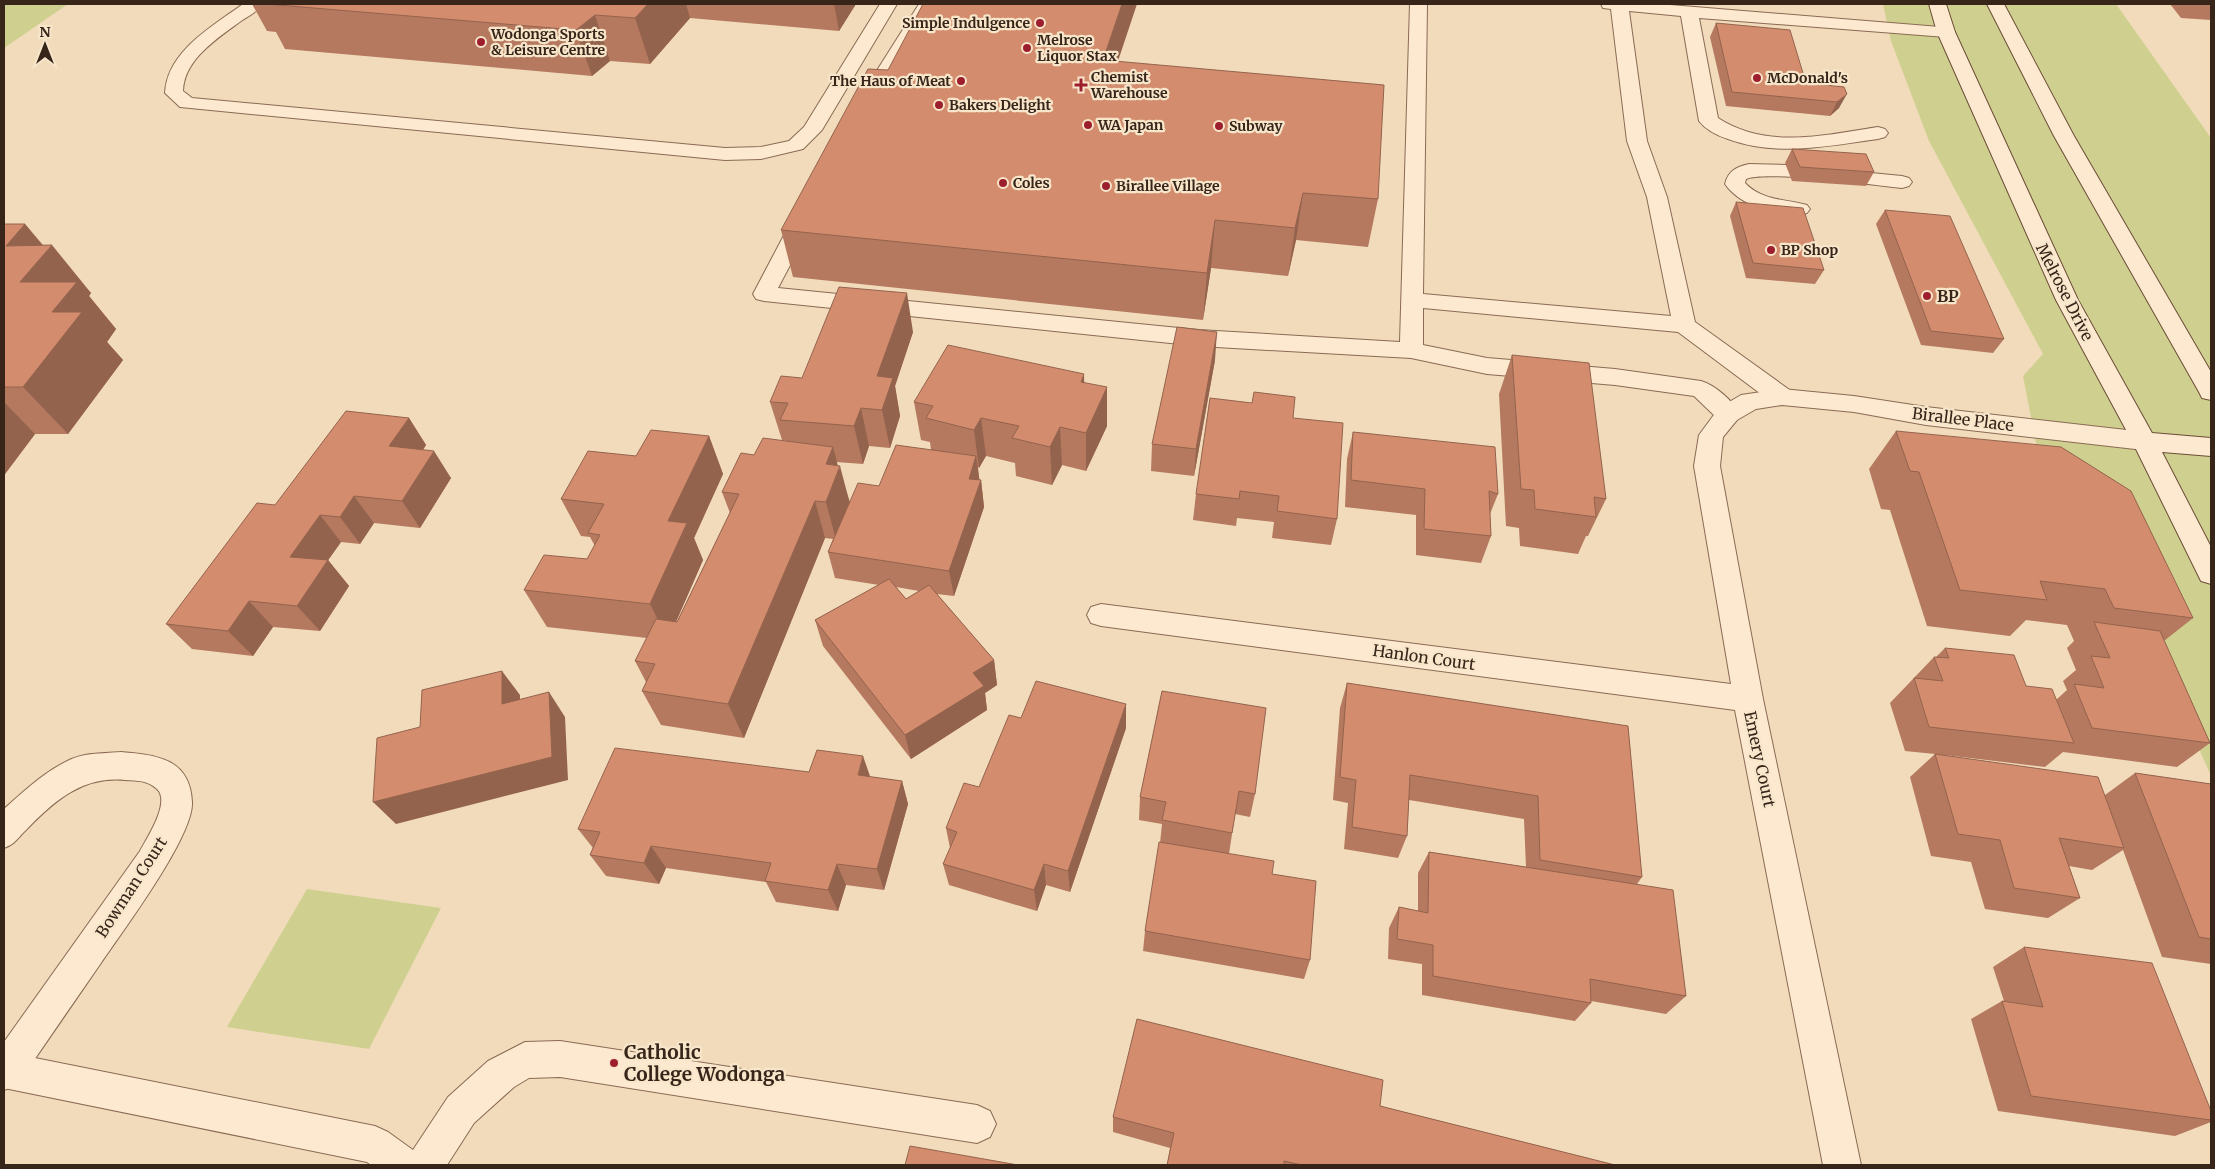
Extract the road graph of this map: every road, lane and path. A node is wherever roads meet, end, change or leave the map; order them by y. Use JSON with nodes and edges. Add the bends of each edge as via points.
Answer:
{"nodes":[{"id":1,"x":254,"y":4,"type":"edge"},
{"id":2,"x":888,"y":4,"type":"edge"},
{"id":3,"x":927,"y":4,"type":"edge"},
{"id":4,"x":1418,"y":4,"type":"edge"},
{"id":5,"x":1832,"y":4,"type":"edge"},
{"id":6,"x":1937,"y":4,"type":"edge"},
{"id":7,"x":1995,"y":4,"type":"edge"},
{"id":8,"x":1614,"y":5,"type":"edge"},
{"id":9,"x":1689,"y":12,"type":"junction"},
{"id":10,"x":1838,"y":24,"type":"junction"},
{"id":11,"x":1946,"y":32,"type":"junction"},
{"id":12,"x":855,"y":122,"type":"edge"},
{"id":13,"x":1878,"y":134,"type":"dead end"},
{"id":14,"x":1902,"y":182,"type":"dead end"},
{"id":15,"x":814,"y":200,"type":"edge"},
{"id":16,"x":1800,"y":209,"type":"edge"},
{"id":17,"x":1412,"y":300,"type":"junction"},
{"id":18,"x":1684,"y":325,"type":"junction"},
{"id":19,"x":1412,"y":350,"type":"junction"},
{"id":20,"x":2211,"y":392,"type":"edge"},
{"id":21,"x":1782,"y":397,"type":"junction"},
{"id":22,"x":1728,"y":414,"type":"junction"},
{"id":23,"x":2144,"y":441,"type":"junction"},
{"id":24,"x":2211,"y":447,"type":"edge"},
{"id":25,"x":2211,"y":573,"type":"edge"},
{"id":26,"x":1101,"y":615,"type":"dead end"},
{"id":27,"x":1748,"y":699,"type":"junction"},
{"id":28,"x":4,"y":833,"type":"edge"},
{"id":29,"x":5,"y":1071,"type":"edge"},
{"id":30,"x":977,"y":1124,"type":"dead end"},
{"id":31,"x":401,"y":1165,"type":"edge"},
{"id":32,"x":425,"y":1165,"type":"edge"},
{"id":33,"x":1842,"y":1165,"type":"edge"}],
"edges":[{"from":1,"to":2,"type":"street","via":[[191,53],[174,75],[174,93],[187,103],[725,154],[761,153],[796,145],[812,130]]},
{"from":3,"to":12,"type":"street"},
{"from":4,"to":17,"type":"street"},
{"from":5,"to":10,"type":"street"},
{"from":6,"to":11,"type":"street","name":"Melrose Drive"},
{"from":7,"to":20,"type":"street","via":[[2064,136]]},
{"from":8,"to":9,"type":"street"},
{"from":8,"to":18,"type":"street","via":[[1632,93],[1637,141],[1657,197]]},
{"from":9,"to":10,"type":"street"},
{"from":9,"to":13,"type":"street","via":[[1709,121],[1722,131],[1760,142],[1803,143]]},
{"from":10,"to":11,"type":"street"},
{"from":11,"to":23,"type":"street","name":"Melrose Drive","via":[[2067,300]]},
{"from":14,"to":16,"type":"street","via":[[1788,171],[1749,170],[1737,176],[1735,184],[1743,194],[1762,203]]},
{"from":15,"to":19,"type":"street","via":[[764,294],[1199,338]]},
{"from":17,"to":18,"type":"street"},
{"from":17,"to":19,"type":"street"},
{"from":18,"to":21,"type":"street"},
{"from":19,"to":22,"type":"street","via":[[1487,366],[1615,377],[1701,389]]},
{"from":21,"to":22,"type":"street","name":"Emery Court","via":[[1750,401]]},
{"from":21,"to":23,"type":"street","name":"Birallee Place"},
{"from":22,"to":27,"type":"street","name":"Emery Court","via":[[1711,434],[1707,466]]},
{"from":23,"to":24,"type":"street","name":"Birallee Place"},
{"from":23,"to":25,"type":"street","name":"Melrose Drive"},
{"from":26,"to":27,"type":"street","name":"Hanlon Court"},
{"from":27,"to":33,"type":"street","name":"Emery Court"},
{"from":28,"to":29,"type":"street","name":"Bowman Court","via":[[46,790],[84,769],[121,766],[156,769],[174,785],[177,804],[170,826],[151,862]]},
{"from":29,"to":31,"type":"street","via":[[375,1145]]},
{"from":30,"to":32,"type":"street","via":[[560,1059],[525,1060],[500,1074],[461,1110]]}]}
